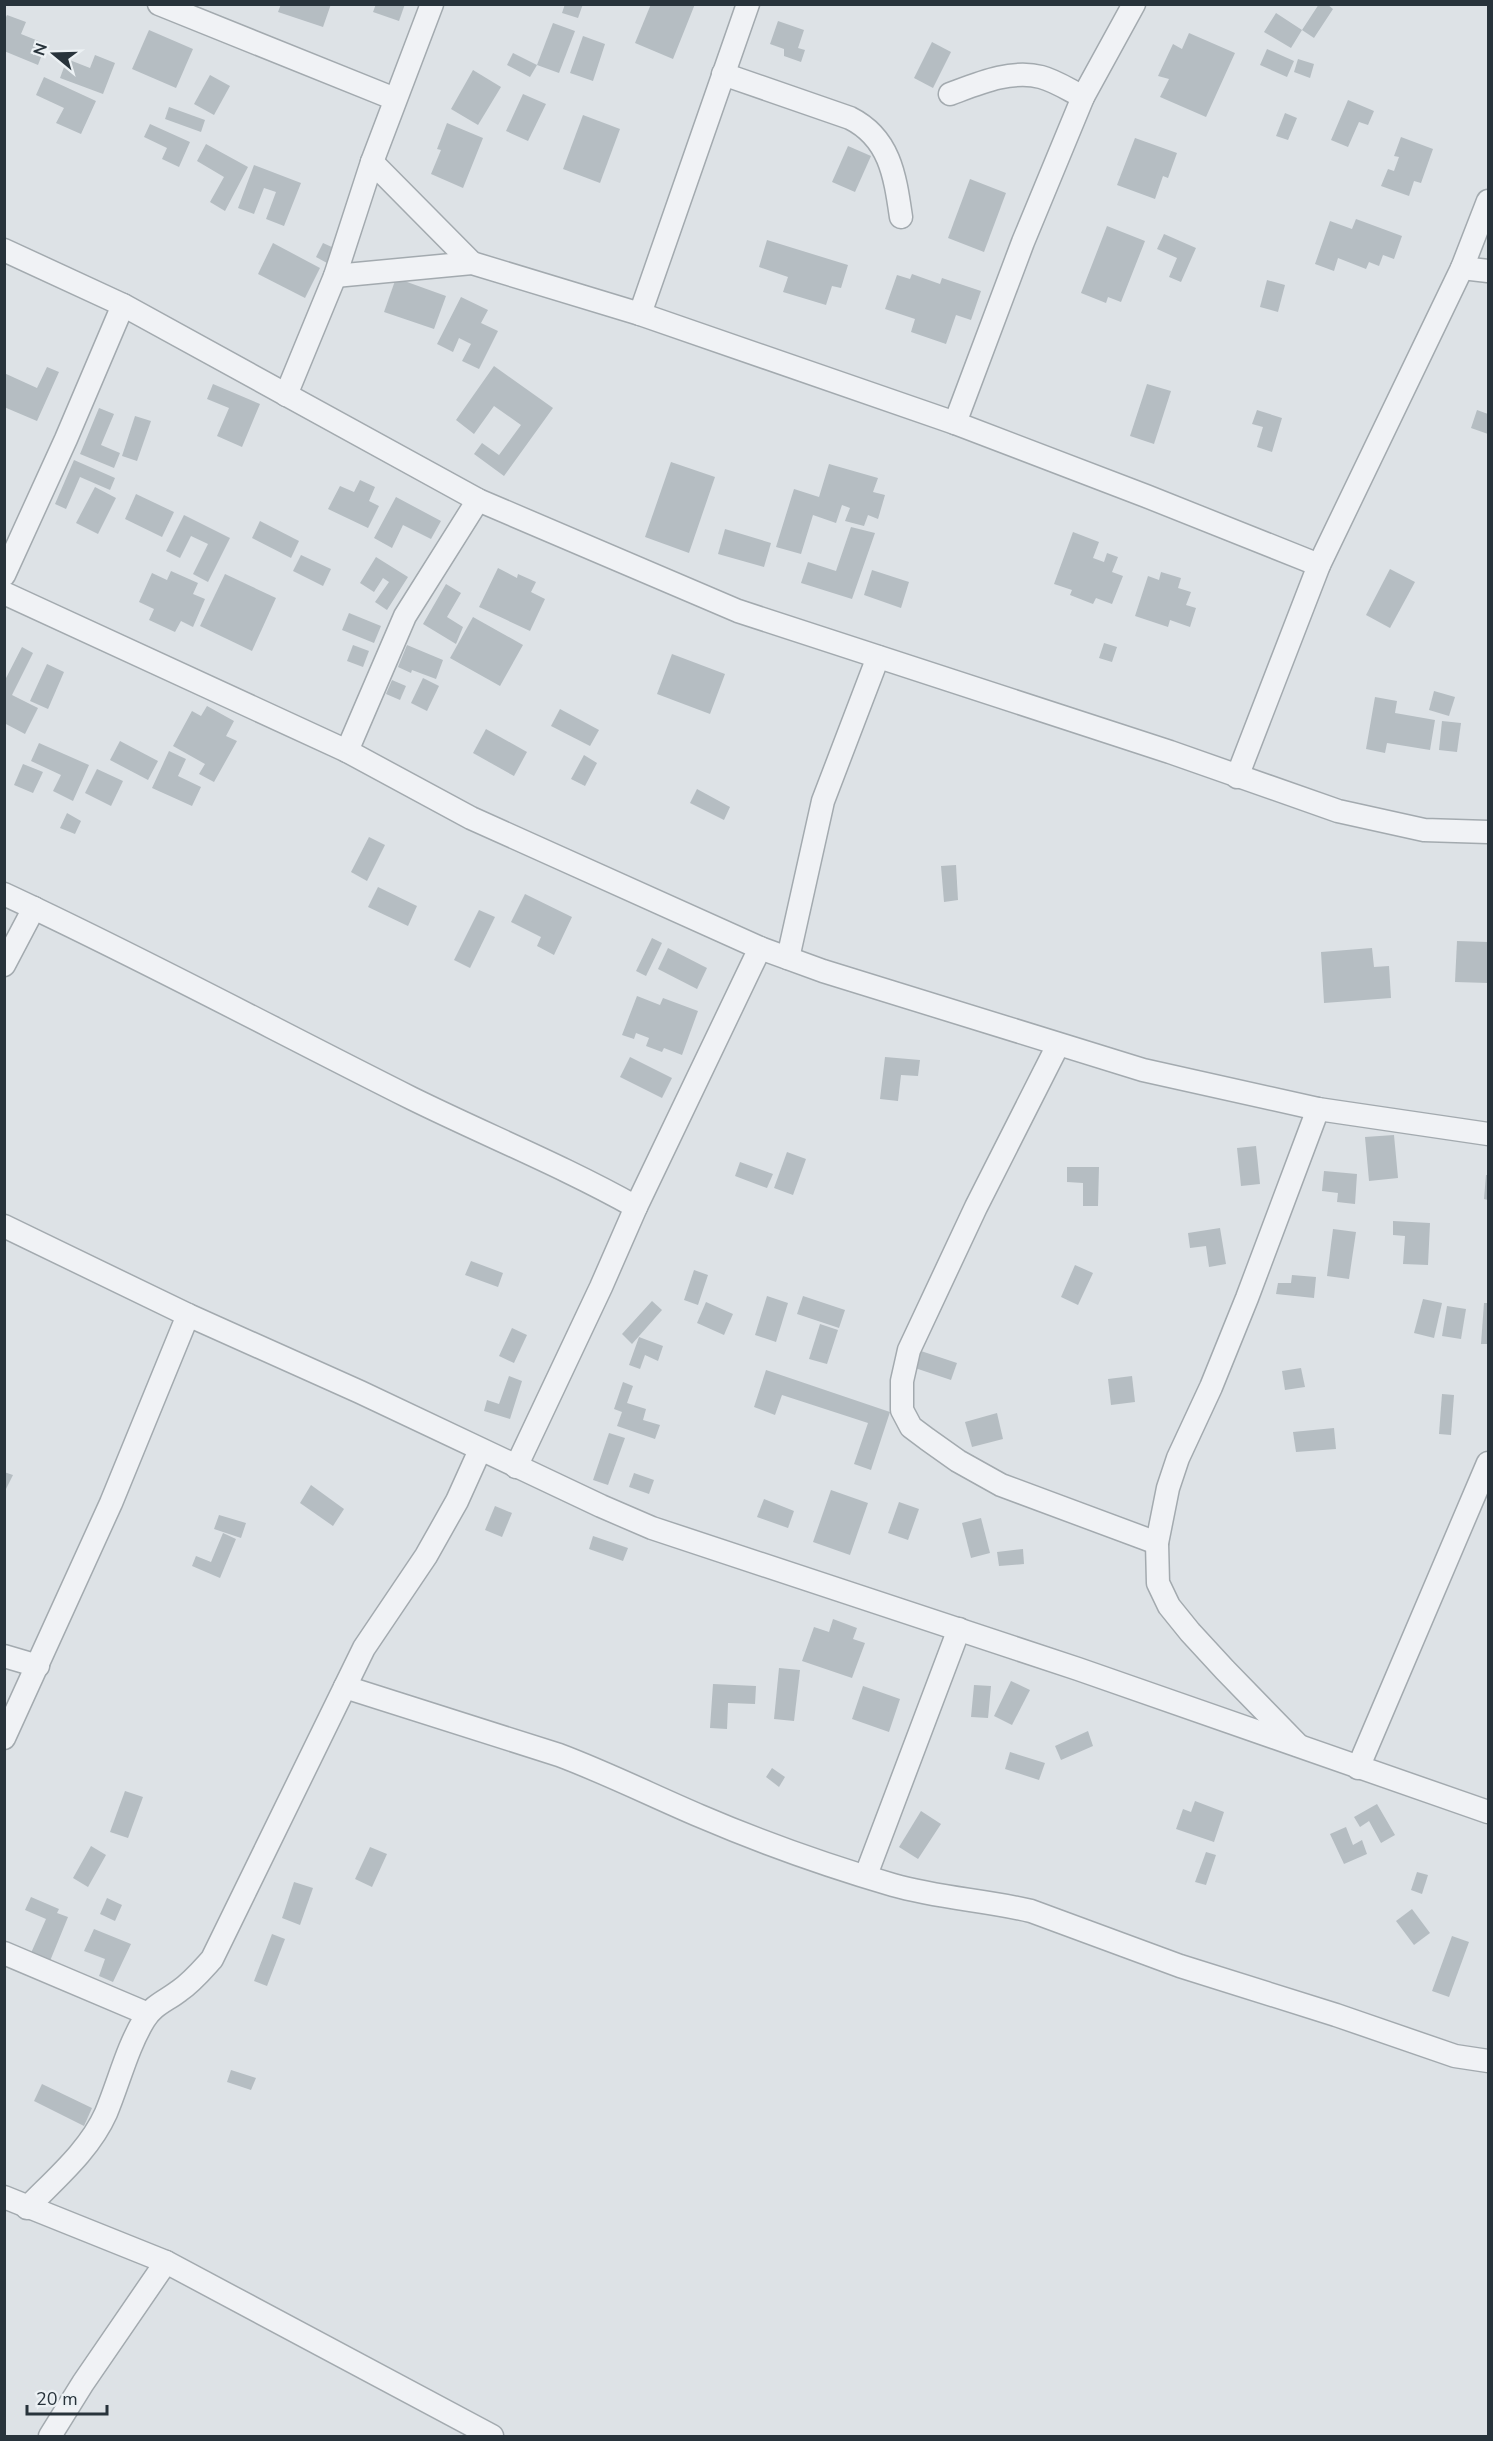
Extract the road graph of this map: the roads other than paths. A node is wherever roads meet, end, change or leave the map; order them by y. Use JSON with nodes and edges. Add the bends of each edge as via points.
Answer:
{"nodes":[{"id":1,"x":159,"y":4,"type":"edge"},
{"id":2,"x":432,"y":4,"type":"edge"},
{"id":3,"x":748,"y":4,"type":"edge"},
{"id":4,"x":1134,"y":4,"type":"edge"},
{"id":5,"x":723,"y":74,"type":"junction"},
{"id":6,"x":950,"y":94,"type":"dead end"},
{"id":7,"x":1083,"y":97,"type":"junction"},
{"id":8,"x":395,"y":99,"type":"junction"},
{"id":9,"x":372,"y":162,"type":"junction"},
{"id":10,"x":1488,"y":201,"type":"edge"},
{"id":11,"x":901,"y":217,"type":"dead end"},
{"id":12,"x":4,"y":250,"type":"edge"},
{"id":13,"x":472,"y":263,"type":"junction"},
{"id":14,"x":1461,"y":268,"type":"junction"},
{"id":15,"x":1488,"y":271,"type":"edge"},
{"id":16,"x":335,"y":276,"type":"junction"},
{"id":17,"x":123,"y":305,"type":"junction"},
{"id":18,"x":640,"y":314,"type":"junction"},
{"id":19,"x":286,"y":395,"type":"junction"},
{"id":20,"x":955,"y":423,"type":"junction"},
{"id":21,"x":478,"y":500,"type":"junction"},
{"id":22,"x":1319,"y":565,"type":"junction"},
{"id":23,"x":4,"y":575,"type":"edge"},
{"id":24,"x":4,"y":593,"type":"edge"},
{"id":25,"x":878,"y":657,"type":"junction"},
{"id":26,"x":347,"y":751,"type":"junction"},
{"id":27,"x":1237,"y":777,"type":"junction"},
{"id":28,"x":1488,"y":832,"type":"edge"},
{"id":29,"x":4,"y":894,"type":"edge"},
{"id":30,"x":34,"y":908,"type":"junction"},
{"id":31,"x":760,"y":948,"type":"junction"},
{"id":32,"x":788,"y":958,"type":"junction"},
{"id":33,"x":4,"y":965,"type":"edge"},
{"id":34,"x":1058,"y":1045,"type":"junction"},
{"id":35,"x":1318,"y":1109,"type":"junction"},
{"id":36,"x":1488,"y":1134,"type":"edge"},
{"id":37,"x":636,"y":1207,"type":"junction"},
{"id":38,"x":4,"y":1226,"type":"edge"},
{"id":39,"x":188,"y":1315,"type":"junction"},
{"id":40,"x":480,"y":1450,"type":"junction"},
{"id":41,"x":1488,"y":1463,"type":"edge"},
{"id":42,"x":516,"y":1467,"type":"junction"},
{"id":43,"x":1157,"y":1543,"type":"junction"},
{"id":44,"x":959,"y":1629,"type":"junction"},
{"id":45,"x":4,"y":1656,"type":"edge"},
{"id":46,"x":38,"y":1666,"type":"junction"},
{"id":47,"x":345,"y":1687,"type":"junction"},
{"id":48,"x":4,"y":1738,"type":"edge"},
{"id":49,"x":1303,"y":1749,"type":"junction"},
{"id":50,"x":1358,"y":1768,"type":"junction"},
{"id":51,"x":1488,"y":1812,"type":"edge"},
{"id":52,"x":866,"y":1875,"type":"junction"},
{"id":53,"x":4,"y":1953,"type":"edge"},
{"id":54,"x":148,"y":2014,"type":"junction"},
{"id":55,"x":1488,"y":2061,"type":"edge"},
{"id":56,"x":4,"y":2197,"type":"edge"},
{"id":57,"x":27,"y":2208,"type":"junction"},
{"id":58,"x":166,"y":2262,"type":"junction"},
{"id":59,"x":50,"y":2436,"type":"edge"},
{"id":60,"x":492,"y":2436,"type":"edge"}],
"edges":[{"from":1,"to":8,"type":"street"},
{"from":2,"to":8,"type":"street"},
{"from":3,"to":5,"type":"street"},
{"from":4,"to":7,"type":"street"},
{"from":5,"to":11,"type":"street","via":[[849,118],[868,129],[877,137],[889,162]]},
{"from":5,"to":18,"type":"street"},
{"from":6,"to":7,"type":"street","via":[[994,79],[1025,75],[1043,78]]},
{"from":7,"to":20,"type":"street"},
{"from":8,"to":9,"type":"street"},
{"from":9,"to":13,"type":"street"},
{"from":9,"to":16,"type":"street"},
{"from":10,"to":14,"type":"street"},
{"from":12,"to":17,"type":"street"},
{"from":13,"to":16,"type":"street"},
{"from":13,"to":18,"type":"street"},
{"from":14,"to":15,"type":"street"},
{"from":14,"to":22,"type":"street"},
{"from":16,"to":19,"type":"street"},
{"from":17,"to":19,"type":"street"},
{"from":17,"to":23,"type":"street"},
{"from":18,"to":20,"type":"street"},
{"from":19,"to":21,"type":"street"},
{"from":20,"to":22,"type":"street"},
{"from":21,"to":25,"type":"street","via":[[738,611]]},
{"from":21,"to":26,"type":"street","via":[[405,616]]},
{"from":22,"to":27,"type":"street"},
{"from":24,"to":26,"type":"street"},
{"from":25,"to":27,"type":"street"},
{"from":25,"to":32,"type":"street","via":[[823,801]]},
{"from":26,"to":31,"type":"street","via":[[471,818]]},
{"from":27,"to":28,"type":"street","via":[[1377,821],[1424,830]]},
{"from":29,"to":30,"type":"street"},
{"from":30,"to":33,"type":"street"},
{"from":30,"to":37,"type":"street"},
{"from":31,"to":32,"type":"street"},
{"from":31,"to":37,"type":"street"},
{"from":32,"to":34,"type":"street"},
{"from":34,"to":35,"type":"street","via":[[1154,1072]]},
{"from":34,"to":43,"type":"street","via":[[909,1350],[902,1381],[902,1410],[911,1426],[927,1439],[1001,1485]]},
{"from":35,"to":36,"type":"street"},
{"from":35,"to":43,"type":"street","via":[[1247,1298],[1179,1458],[1168,1488]]},
{"from":37,"to":42,"type":"street"},
{"from":38,"to":39,"type":"street"},
{"from":39,"to":40,"type":"street"},
{"from":39,"to":46,"type":"street","via":[[111,1503]]},
{"from":40,"to":42,"type":"street"},
{"from":40,"to":47,"type":"street","via":[[426,1556],[363,1648]]},
{"from":41,"to":50,"type":"street"},
{"from":42,"to":44,"type":"street","via":[[652,1528]]},
{"from":43,"to":49,"type":"street","via":[[1158,1583],[1169,1606],[1218,1663]]},
{"from":44,"to":49,"type":"street"},
{"from":44,"to":52,"type":"street"},
{"from":45,"to":46,"type":"street"},
{"from":46,"to":48,"type":"street"},
{"from":47,"to":52,"type":"street","via":[[535,1746],[702,1817]]},
{"from":47,"to":54,"type":"street","via":[[212,1959],[193,1980]]},
{"from":49,"to":50,"type":"street"},
{"from":50,"to":51,"type":"street"},
{"from":52,"to":55,"type":"street","via":[[935,1895],[1031,1911],[1180,1966],[1455,2056]]},
{"from":53,"to":54,"type":"street"},
{"from":54,"to":57,"type":"street","via":[[105,2115],[82,2152]]},
{"from":56,"to":57,"type":"street"},
{"from":57,"to":58,"type":"street"},
{"from":58,"to":59,"type":"street"},
{"from":58,"to":60,"type":"street"}]}
